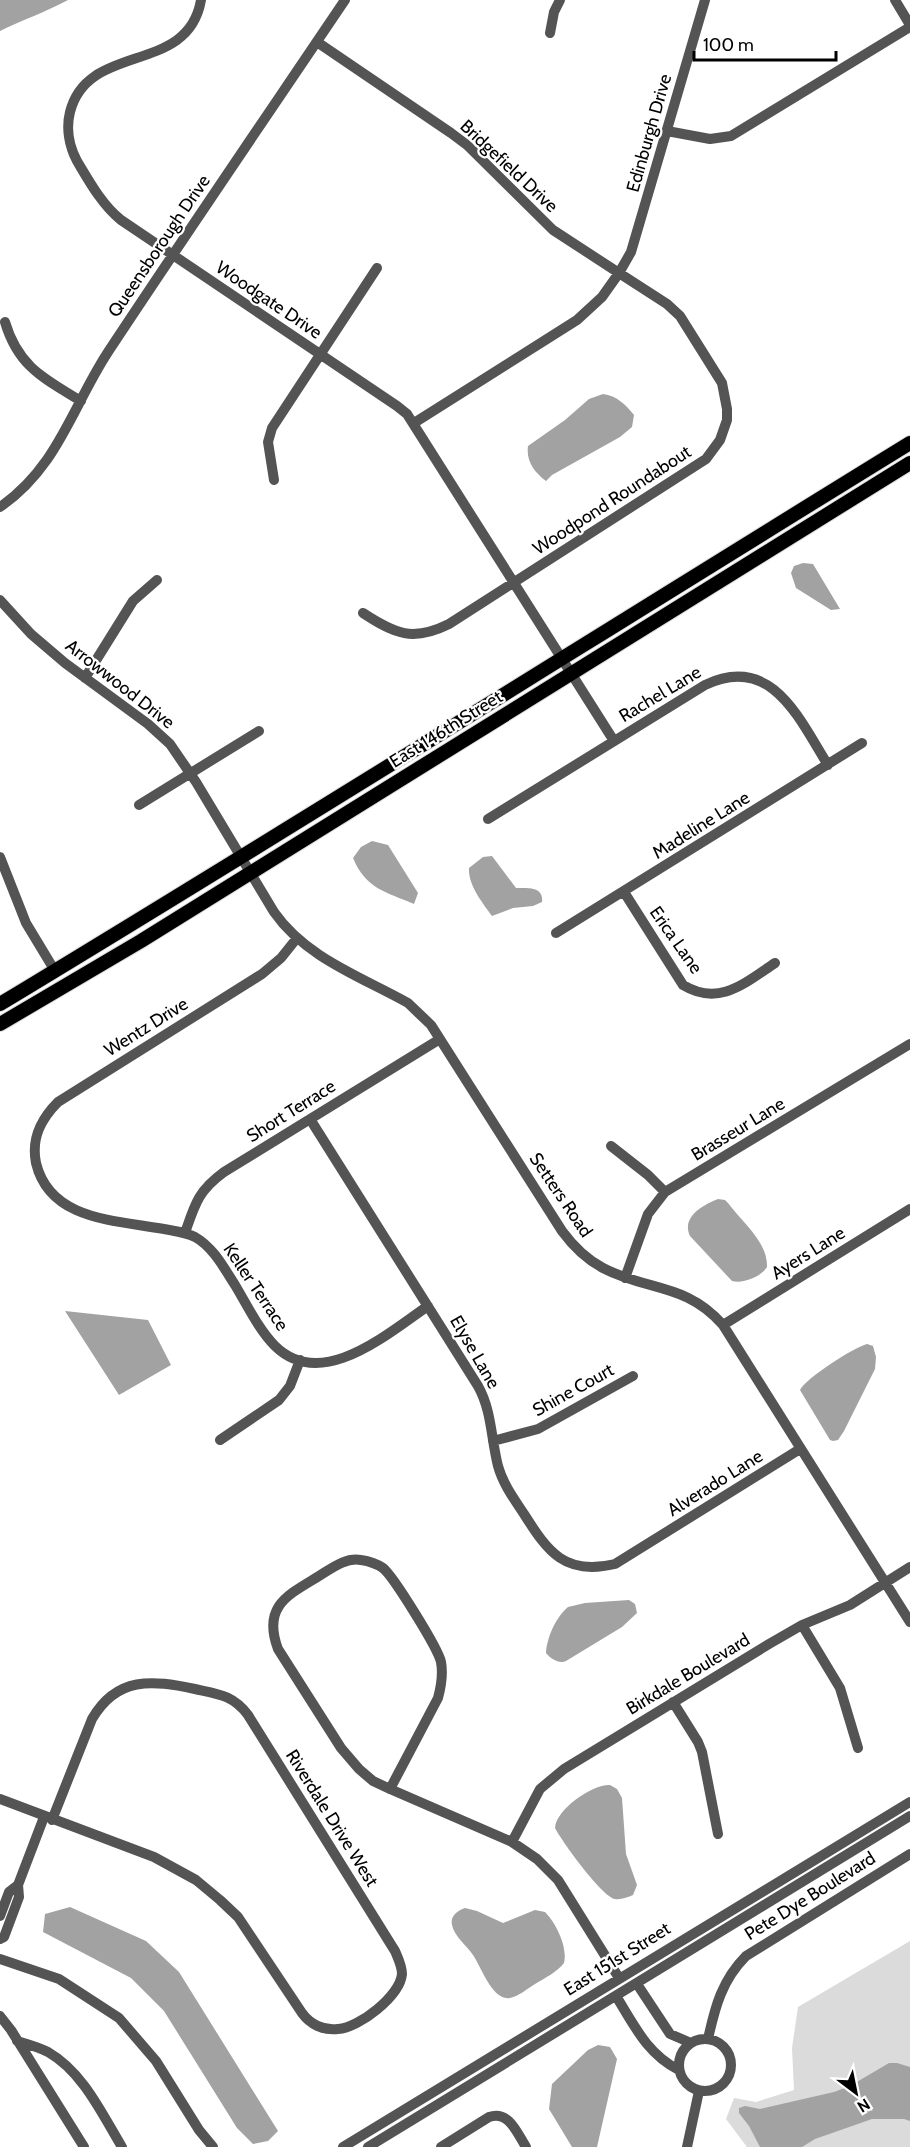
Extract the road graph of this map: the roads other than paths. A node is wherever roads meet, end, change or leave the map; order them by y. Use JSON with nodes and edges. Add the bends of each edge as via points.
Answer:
{"nodes":[{"id":1,"x":201,"y":0,"type":"edge"},
{"id":2,"x":345,"y":0,"type":"edge"},
{"id":3,"x":560,"y":0,"type":"edge"},
{"id":4,"x":705,"y":0,"type":"edge"},
{"id":5,"x":895,"y":0,"type":"edge"},
{"id":6,"x":910,"y":26,"type":"edge"},
{"id":7,"x":550,"y":33,"type":"dead end"},
{"id":8,"x":316,"y":42,"type":"junction"},
{"id":9,"x":668,"y":131,"type":"junction"},
{"id":10,"x":173,"y":256,"type":"junction"},
{"id":11,"x":377,"y":268,"type":"dead end"},
{"id":12,"x":619,"y":273,"type":"junction"},
{"id":13,"x":5,"y":322,"type":"dead end"},
{"id":14,"x":320,"y":354,"type":"junction"},
{"id":15,"x":81,"y":401,"type":"junction"},
{"id":16,"x":414,"y":423,"type":"junction"},
{"id":17,"x":910,"y":443,"type":"edge"},
{"id":18,"x":910,"y":463,"type":"edge"},
{"id":19,"x":274,"y":480,"type":"dead end"},
{"id":20,"x":0,"y":507,"type":"edge"},
{"id":21,"x":157,"y":580,"type":"dead end"},
{"id":22,"x":514,"y":582,"type":"junction"},
{"id":23,"x":0,"y":600,"type":"edge"},
{"id":24,"x":363,"y":613,"type":"dead end"},
{"id":25,"x":566,"y":665,"type":"junction"},
{"id":26,"x":85,"y":678,"type":"junction"},
{"id":27,"x":259,"y":731,"type":"dead end"},
{"id":28,"x":614,"y":741,"type":"junction"},
{"id":29,"x":862,"y":743,"type":"dead end"},
{"id":30,"x":828,"y":765,"type":"junction"},
{"id":31,"x":191,"y":773,"type":"junction"},
{"id":32,"x":139,"y":805,"type":"dead end"},
{"id":33,"x":488,"y":819,"type":"dead end"},
{"id":34,"x":0,"y":857,"type":"edge"},
{"id":35,"x":246,"y":865,"type":"junction"},
{"id":36,"x":624,"y":892,"type":"junction"},
{"id":37,"x":556,"y":933,"type":"dead end"},
{"id":38,"x":297,"y":938,"type":"junction"},
{"id":39,"x":775,"y":963,"type":"dead end"},
{"id":40,"x":56,"y":971,"type":"junction"},
{"id":41,"x":0,"y":1004,"type":"edge"},
{"id":42,"x":0,"y":1024,"type":"edge"},
{"id":43,"x":440,"y":1039,"type":"junction"},
{"id":44,"x":910,"y":1044,"type":"edge"},
{"id":45,"x":310,"y":1119,"type":"junction"},
{"id":46,"x":611,"y":1146,"type":"dead end"},
{"id":47,"x":35,"y":1158,"type":"joint"},
{"id":48,"x":665,"y":1192,"type":"junction"},
{"id":49,"x":910,"y":1209,"type":"edge"},
{"id":50,"x":185,"y":1233,"type":"junction"},
{"id":51,"x":625,"y":1278,"type":"junction"},
{"id":52,"x":428,"y":1306,"type":"junction"},
{"id":53,"x":723,"y":1325,"type":"junction"},
{"id":54,"x":300,"y":1360,"type":"junction"},
{"id":55,"x":633,"y":1376,"type":"dead end"},
{"id":56,"x":220,"y":1440,"type":"dead end"},
{"id":57,"x":493,"y":1441,"type":"junction"},
{"id":58,"x":800,"y":1449,"type":"junction"},
{"id":59,"x":648,"y":1545,"type":"joint"},
{"id":60,"x":910,"y":1567,"type":"edge"},
{"id":61,"x":885,"y":1582,"type":"junction"},
{"id":62,"x":910,"y":1622,"type":"edge"},
{"id":63,"x":802,"y":1625,"type":"junction"},
{"id":64,"x":673,"y":1702,"type":"junction"},
{"id":65,"x":858,"y":1748,"type":"dead end"},
{"id":66,"x":390,"y":1789,"type":"junction"},
{"id":67,"x":0,"y":1799,"type":"edge"},
{"id":68,"x":910,"y":1802,"type":"edge"},
{"id":69,"x":910,"y":1816,"type":"edge"},
{"id":70,"x":48,"y":1819,"type":"junction"},
{"id":71,"x":718,"y":1834,"type":"dead end"},
{"id":72,"x":512,"y":1842,"type":"junction"},
{"id":73,"x":910,"y":1854,"type":"edge"},
{"id":74,"x":18,"y":1885,"type":"junction"},
{"id":75,"x":0,"y":1916,"type":"edge"},
{"id":76,"x":0,"y":1939,"type":"edge"},
{"id":77,"x":0,"y":1959,"type":"edge"},
{"id":78,"x":619,"y":1978,"type":"junction"},
{"id":79,"x":637,"y":1984,"type":"junction"},
{"id":80,"x":616,"y":1996,"type":"junction"},
{"id":81,"x":0,"y":2016,"type":"edge"},
{"id":82,"x":708,"y":2039,"type":"junction"},
{"id":83,"x":17,"y":2041,"type":"junction"},
{"id":84,"x":691,"y":2043,"type":"junction"},
{"id":85,"x":679,"y":2070,"type":"junction"},
{"id":86,"x":699,"y":2091,"type":"junction"},
{"id":87,"x":199,"y":2130,"type":"junction"},
{"id":88,"x":84,"y":2147,"type":"edge"},
{"id":89,"x":122,"y":2147,"type":"edge"},
{"id":90,"x":206,"y":2147,"type":"edge"},
{"id":91,"x":213,"y":2147,"type":"edge"},
{"id":92,"x":343,"y":2147,"type":"edge"},
{"id":93,"x":368,"y":2147,"type":"edge"},
{"id":94,"x":441,"y":2147,"type":"edge"},
{"id":95,"x":526,"y":2147,"type":"edge"},
{"id":96,"x":687,"y":2147,"type":"edge"}],
"edges":[{"from":1,"to":10,"type":"street","name":"Woodgate Drive","via":[[191,26],[172,45],[115,65],[89,79],[77,95],[68,120],[75,156],[105,204]]},
{"from":2,"to":8,"type":"street","name":"Queensborough Drive"},
{"from":3,"to":7,"type":"street"},
{"from":4,"to":9,"type":"street","name":"Edinburgh Drive"},
{"from":5,"to":6,"type":"street"},
{"from":6,"to":9,"type":"street","via":[[731,136],[710,139]]},
{"from":8,"to":10,"type":"street","name":"Queensborough Drive"},
{"from":8,"to":12,"type":"street","name":"Bridgefield Drive","via":[[467,145],[553,230]]},
{"from":9,"to":12,"type":"street","name":"Edinburgh Drive","via":[[631,252]]},
{"from":10,"to":14,"type":"street","name":"Woodgate Drive"},
{"from":10,"to":15,"type":"street","name":"Queensborough Drive"},
{"from":11,"to":14,"type":"street"},
{"from":12,"to":16,"type":"street","via":[[602,297],[577,320]]},
{"from":12,"to":22,"type":"street","name":"Woodpond Roundabout","via":[[680,316],[722,384],[727,409],[724,430],[713,452],[698,465]]},
{"from":13,"to":15,"type":"street","via":[[23,360]]},
{"from":14,"to":16,"type":"street","name":"Woodgate Drive","via":[[397,406]]},
{"from":14,"to":19,"type":"street","via":[[272,428],[268,442]]},
{"from":15,"to":20,"type":"street","name":"Queensborough Drive","via":[[42,469]]},
{"from":16,"to":22,"type":"street","name":"Woodgate Drive"},
{"from":17,"to":25,"type":"main road","name":"East 146th Street"},
{"from":18,"to":25,"type":"main road","name":"East 146th Street"},
{"from":21,"to":26,"type":"street","via":[[133,601]]},
{"from":22,"to":24,"type":"street","name":"Woodpond Roundabout","via":[[449,624],[424,634],[395,632]]},
{"from":22,"to":25,"type":"street","name":"Woodgate Drive"},
{"from":23,"to":26,"type":"street","name":"Arrowwood Drive","via":[[31,634]]},
{"from":25,"to":28,"type":"street","name":"Woodgate Drive"},
{"from":25,"to":35,"type":"main road","name":"East 146th Street"},
{"from":26,"to":31,"type":"street","name":"Arrowwood Drive","via":[[148,724],[170,744]]},
{"from":27,"to":31,"type":"street"},
{"from":28,"to":30,"type":"street","name":"Rachel Lane","via":[[717,679],[745,677],[768,685],[785,698]]},
{"from":28,"to":33,"type":"street","name":"Rachel Lane"},
{"from":29,"to":30,"type":"street","name":"Madeline Lane"},
{"from":30,"to":36,"type":"street","name":"Madeline Lane"},
{"from":31,"to":32,"type":"street"},
{"from":31,"to":35,"type":"street","name":"Arrowwood Drive"},
{"from":34,"to":40,"type":"street","via":[[26,922]]},
{"from":35,"to":38,"type":"street","name":"Setters Road","via":[[281,922]]},
{"from":35,"to":40,"type":"main road","name":"East 146th Street"},
{"from":35,"to":42,"type":"main road","name":"East 146th Street"},
{"from":36,"to":37,"type":"street","name":"Madeline Lane"},
{"from":36,"to":39,"type":"street","name":"Erica Lane","via":[[683,985],[692,990],[726,992]]},
{"from":38,"to":43,"type":"street","name":"Setters Road","via":[[320,955],[408,1003]]},
{"from":38,"to":47,"type":"street","name":"Wentz Drive","via":[[262,974],[58,1102],[41,1123]]},
{"from":40,"to":41,"type":"main road","name":"East 146th Street"},
{"from":43,"to":45,"type":"street","name":"Short Terrace"},
{"from":43,"to":51,"type":"street","name":"Setters Road","via":[[569,1241],[602,1267]]},
{"from":44,"to":48,"type":"street","name":"Brasseur Lane"},
{"from":45,"to":50,"type":"street","name":"Short Terrace","via":[[212,1180],[195,1204]]},
{"from":45,"to":52,"type":"street","name":"Elyse Lane"},
{"from":46,"to":48,"type":"street"},
{"from":47,"to":50,"type":"street","name":"Keller Terrace","via":[[47,1188],[68,1207],[94,1216]]},
{"from":48,"to":51,"type":"street","name":"Brasseur Lane","via":[[648,1214]]},
{"from":49,"to":53,"type":"street","name":"Ayers Lane"},
{"from":50,"to":54,"type":"street","name":"Keller Terrace","via":[[210,1249],[276,1347]]},
{"from":51,"to":53,"type":"street","name":"Setters Road","via":[[696,1300]]},
{"from":52,"to":54,"type":"street","name":"Keller Terrace","via":[[342,1359],[323,1363]]},
{"from":52,"to":57,"type":"street","name":"Elyse Lane","via":[[482,1393]]},
{"from":53,"to":58,"type":"street","name":"Setters Road"},
{"from":54,"to":56,"type":"street","via":[[290,1386],[279,1400]]},
{"from":55,"to":57,"type":"street","name":"Shine Court","via":[[538,1430]]},
{"from":57,"to":59,"type":"street","name":"Elyse Lane","via":[[506,1486],[543,1544],[559,1558],[580,1566],[604,1566],[626,1559]]},
{"from":58,"to":59,"type":"street","name":"Alverado Lane"},
{"from":58,"to":61,"type":"street","name":"Setters Road"},
{"from":60,"to":61,"type":"street","name":"Birkdale Boulevard"},
{"from":61,"to":62,"type":"street","name":"Setters Road"},
{"from":61,"to":63,"type":"street","name":"Birkdale Boulevard","via":[[850,1605]]},
{"from":63,"to":64,"type":"street","name":"Birkdale Boulevard"},
{"from":63,"to":65,"type":"street","via":[[840,1688]]},
{"from":64,"to":71,"type":"street","via":[[702,1752]]},
{"from":64,"to":72,"type":"street","name":"Birkdale Boulevard","via":[[550,1779],[540,1789]]},
{"from":66,"to":66,"type":"street","via":[[359,1770],[341,1748],[273,1635],[276,1611],[284,1598],[348,1560],[384,1569],[441,1661],[438,1698]]},
{"from":66,"to":72,"type":"street"},
{"from":67,"to":70,"type":"street"},
{"from":68,"to":78,"type":"street","name":"East 151st Street"},
{"from":69,"to":79,"type":"street","name":"East 151st Street"},
{"from":70,"to":70,"type":"street","name":"Riverdale Drive West","via":[[92,1719],[108,1698],[123,1689],[151,1682],[220,1695],[239,1703],[395,1951],[402,1973],[394,1992],[373,2012],[349,2026],[339,2030],[317,2026],[307,2020],[238,1917],[209,1890],[154,1857]]},
{"from":70,"to":74,"type":"street"},
{"from":72,"to":78,"type":"street","via":[[558,1880]]},
{"from":73,"to":82,"type":"street","name":"Pete Dye Boulevard","via":[[746,1956],[723,1986]]},
{"from":74,"to":75,"type":"street","via":[[9,1892]]},
{"from":74,"to":76,"type":"street","via":[[19,1897]]},
{"from":77,"to":87,"type":"street","via":[[59,1979],[119,2018],[156,2061]]},
{"from":78,"to":92,"type":"street","name":"East 151st Street"},
{"from":79,"to":80,"type":"street","name":"East 151st Street"},
{"from":79,"to":84,"type":"street","via":[[670,2034]]},
{"from":80,"to":85,"type":"street","via":[[653,2053]]},
{"from":80,"to":93,"type":"street","name":"East 151st Street"},
{"from":81,"to":83,"type":"street"},
{"from":82,"to":84,"type":"street"},
{"from":82,"to":86,"type":"street","via":[[723,2046],[731,2069],[723,2084]]},
{"from":83,"to":88,"type":"street"},
{"from":83,"to":89,"type":"street","via":[[48,2053],[75,2075]]},
{"from":84,"to":85,"type":"street","via":[[680,2054]]},
{"from":85,"to":86,"type":"street","via":[[688,2086]]},
{"from":86,"to":96,"type":"street"},
{"from":87,"to":90,"type":"street"},
{"from":87,"to":91,"type":"street"},
{"from":94,"to":95,"type":"street","via":[[498,2115],[508,2120]]}]}
